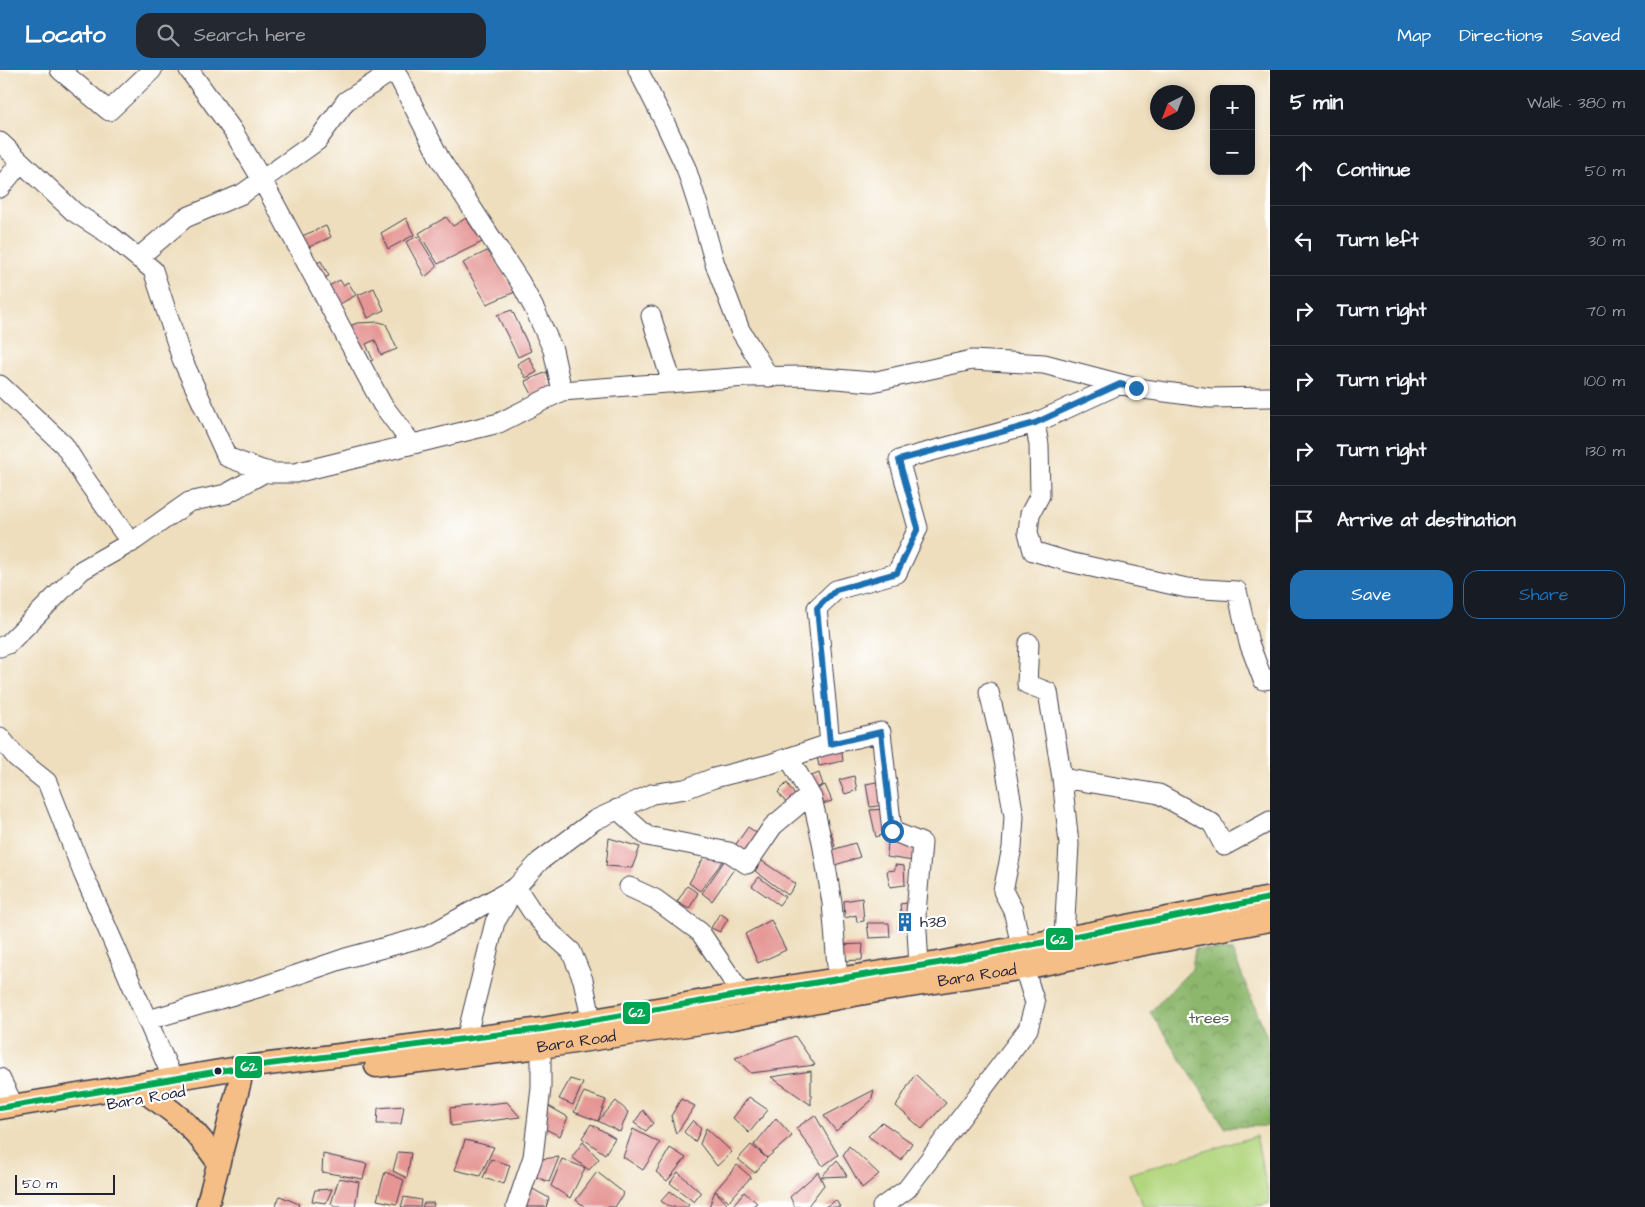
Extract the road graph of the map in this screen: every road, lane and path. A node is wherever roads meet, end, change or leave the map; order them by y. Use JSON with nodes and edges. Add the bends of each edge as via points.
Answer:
{"nodes":[{"id":1,"x":60,"y":70,"type":"edge"},
{"id":2,"x":152,"y":70,"type":"edge"},
{"id":3,"x":189,"y":70,"type":"edge"},
{"id":4,"x":395,"y":70,"type":"edge"},
{"id":5,"x":638,"y":70,"type":"edge"},
{"id":6,"x":0,"y":142,"type":"edge"},
{"id":7,"x":21,"y":162,"type":"junction"},
{"id":8,"x":262,"y":180,"type":"junction"},
{"id":9,"x":0,"y":188,"type":"edge"},
{"id":10,"x":138,"y":258,"type":"junction"},
{"id":11,"x":651,"y":316,"type":"dead end"},
{"id":12,"x":769,"y":377,"type":"junction"},
{"id":13,"x":672,"y":383,"type":"junction"},
{"id":14,"x":1120,"y":384,"type":"junction"},
{"id":15,"x":0,"y":385,"type":"edge"},
{"id":16,"x":562,"y":391,"type":"junction"},
{"id":17,"x":1270,"y":397,"type":"edge"},
{"id":18,"x":1035,"y":423,"type":"junction"},
{"id":19,"x":412,"y":444,"type":"junction"},
{"id":20,"x":267,"y":471,"type":"junction"},
{"id":21,"x":131,"y":543,"type":"junction"},
{"id":22,"x":1029,"y":643,"type":"dead end"},
{"id":23,"x":0,"y":647,"type":"edge"},
{"id":24,"x":1270,"y":679,"type":"edge"},
{"id":25,"x":989,"y":692,"type":"dead end"},
{"id":26,"x":0,"y":737,"type":"edge"},
{"id":27,"x":830,"y":744,"type":"junction"},
{"id":28,"x":789,"y":758,"type":"junction"},
{"id":29,"x":1062,"y":778,"type":"junction"},
{"id":30,"x":810,"y":795,"type":"junction"},
{"id":31,"x":617,"y":809,"type":"junction"},
{"id":32,"x":1270,"y":821,"type":"edge"},
{"id":33,"x":516,"y":887,"type":"junction"},
{"id":34,"x":629,"y":887,"type":"dead end"},
{"id":35,"x":1270,"y":898,"type":"edge"},
{"id":36,"x":1270,"y":920,"type":"edge"},
{"id":37,"x":1064,"y":938,"type":"junction"},
{"id":38,"x":1021,"y":946,"type":"junction"},
{"id":39,"x":919,"y":966,"type":"junction"},
{"id":40,"x":1024,"y":968,"type":"junction"},
{"id":41,"x":838,"y":979,"type":"junction"},
{"id":42,"x":742,"y":994,"type":"junction"},
{"id":43,"x":148,"y":1020,"type":"junction"},
{"id":44,"x":643,"y":1022,"type":"junction"},
{"id":45,"x":594,"y":1030,"type":"junction"},
{"id":46,"x":466,"y":1038,"type":"junction"},
{"id":47,"x":541,"y":1047,"type":"junction"},
{"id":48,"x":239,"y":1075,"type":"junction"},
{"id":49,"x":0,"y":1078,"type":"edge"},
{"id":50,"x":173,"y":1079,"type":"junction"},
{"id":51,"x":150,"y":1090,"type":"junction"},
{"id":52,"x":7,"y":1107,"type":"edge"},
{"id":53,"x":0,"y":1124,"type":"edge"},
{"id":54,"x":218,"y":1162,"type":"junction"},
{"id":55,"x":207,"y":1207,"type":"edge"},
{"id":56,"x":516,"y":1207,"type":"edge"},
{"id":57,"x":882,"y":1207,"type":"edge"}],
"edges":[{"from":1,"to":2,"type":"street","via":[[109,111]]},
{"from":3,"to":8,"type":"street"},
{"from":4,"to":8,"type":"street","via":[[346,101],[317,141]]},
{"from":4,"to":16,"type":"street","via":[[440,159],[535,310],[553,350]]},
{"from":5,"to":12,"type":"street","via":[[686,168],[714,264],[740,330]]},
{"from":6,"to":7,"type":"street"},
{"from":7,"to":9,"type":"street"},
{"from":7,"to":10,"type":"street","via":[[74,212]]},
{"from":8,"to":10,"type":"street","via":[[242,194],[185,218]]},
{"from":8,"to":19,"type":"street","via":[[382,404]]},
{"from":10,"to":20,"type":"street","via":[[153,270],[182,359],[227,457]]},
{"from":11,"to":13,"type":"street"},
{"from":12,"to":13,"type":"street"},
{"from":12,"to":14,"type":"street","via":[[800,376],[872,382],[972,360],[1044,364]]},
{"from":13,"to":16,"type":"street"},
{"from":14,"to":17,"type":"street","via":[[1210,398]]},
{"from":14,"to":18,"type":"street"},
{"from":15,"to":21,"type":"street","via":[[64,445]]},
{"from":16,"to":19,"type":"street","via":[[499,423]]},
{"from":18,"to":24,"type":"street","via":[[1040,495],[1030,514],[1028,532],[1033,551],[1187,588],[1238,591],[1249,643],[1263,680]]},
{"from":18,"to":27,"type":"street","via":[[899,460],[918,528],[897,573],[836,590],[817,608]]},
{"from":19,"to":20,"type":"street","via":[[295,473]]},
{"from":20,"to":21,"type":"street","via":[[226,494],[189,502]]},
{"from":21,"to":23,"type":"street","via":[[82,570],[8,644]]},
{"from":22,"to":29,"type":"street","via":[[1027,684],[1048,692]]},
{"from":25,"to":38,"type":"street","via":[[1014,816],[1012,848],[1003,891],[1013,910]]},
{"from":26,"to":43,"type":"street","via":[[16,757],[47,782],[82,873]]},
{"from":27,"to":28,"type":"street"},
{"from":27,"to":39,"type":"street","via":[[881,732],[892,831],[922,843],[916,913]]},
{"from":28,"to":30,"type":"street"},
{"from":28,"to":31,"type":"street","via":[[685,789],[652,794]]},
{"from":29,"to":32,"type":"street","via":[[1159,794],[1212,822],[1224,846]]},
{"from":29,"to":37,"type":"street","via":[[1069,844]]},
{"from":30,"to":31,"type":"street","via":[[772,826],[747,864],[729,852],[646,836]]},
{"from":30,"to":41,"type":"street","via":[[832,903]]},
{"from":31,"to":33,"type":"street","via":[[595,820],[540,861]]},
{"from":33,"to":43,"type":"street","via":[[427,936]]},
{"from":33,"to":45,"type":"street","via":[[550,932],[571,951],[583,980]]},
{"from":33,"to":46,"type":"street","via":[[495,922]]},
{"from":34,"to":42,"type":"street","via":[[655,899],[700,932]]},
{"from":35,"to":37,"type":"main road"},
{"from":36,"to":40,"type":"main road","name":"Bara Road"},
{"from":37,"to":38,"type":"main road"},
{"from":38,"to":39,"type":"main road"},
{"from":38,"to":40,"type":"main road"},
{"from":39,"to":41,"type":"main road"},
{"from":40,"to":44,"type":"main road","name":"Bara Road","via":[[734,1018]]},
{"from":40,"to":57,"type":"street","via":[[1035,1003],[1028,1028],[907,1189]]},
{"from":41,"to":42,"type":"main road"},
{"from":42,"to":44,"type":"main road"},
{"from":43,"to":50,"type":"street"},
{"from":44,"to":45,"type":"main road"},
{"from":45,"to":46,"type":"main road","via":[[542,1029]]},
{"from":45,"to":47,"type":"main road","name":"Bara Road"},
{"from":46,"to":48,"type":"main road"},
{"from":47,"to":48,"type":"main road","name":"Bara Road"},
{"from":47,"to":56,"type":"street","via":[[541,1088],[533,1157]]},
{"from":48,"to":50,"type":"main road"},
{"from":48,"to":51,"type":"main road","name":"Bara Road"},
{"from":48,"to":54,"type":"main road"},
{"from":49,"to":52,"type":"street"},
{"from":50,"to":51,"type":"main road"},
{"from":51,"to":52,"type":"main road"},
{"from":51,"to":53,"type":"main road","name":"Bara Road"},
{"from":51,"to":54,"type":"main road","via":[[190,1126]]},
{"from":54,"to":55,"type":"main road"}]}
